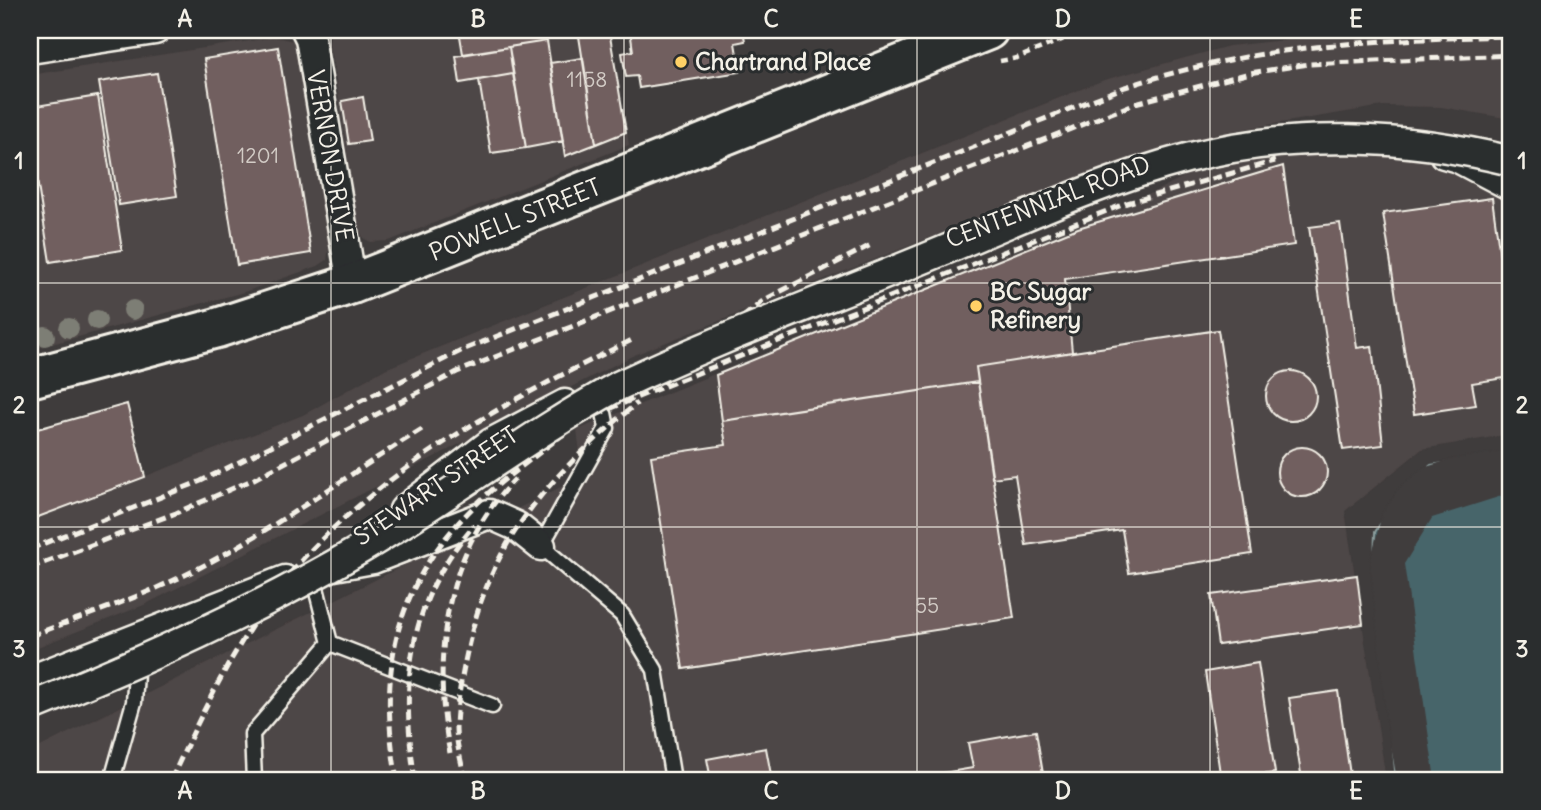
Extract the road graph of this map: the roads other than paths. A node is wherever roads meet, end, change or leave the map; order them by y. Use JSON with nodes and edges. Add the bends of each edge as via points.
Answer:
{"nodes":[{"id":1,"x":155,"y":30,"type":"edge"},
{"id":2,"x":306,"y":30,"type":"edge"},
{"id":3,"x":994,"y":45,"type":"edge"},
{"id":4,"x":30,"y":49,"type":"edge"},
{"id":5,"x":1511,"y":161,"type":"edge"},
{"id":6,"x":1511,"y":186,"type":"edge"},
{"id":7,"x":352,"y":284,"type":"junction"},
{"id":8,"x":30,"y":378,"type":"edge"},
{"id":9,"x":599,"y":386,"type":"junction"},
{"id":10,"x":541,"y":546,"type":"junction"},
{"id":11,"x":311,"y":570,"type":"junction"},
{"id":12,"x":138,"y":637,"type":"junction"},
{"id":13,"x":330,"y":643,"type":"junction"},
{"id":14,"x":30,"y":680,"type":"edge"},
{"id":15,"x":492,"y":706,"type":"dead end"},
{"id":16,"x":30,"y":707,"type":"edge"},
{"id":17,"x":113,"y":780,"type":"edge"},
{"id":18,"x":254,"y":780,"type":"edge"},
{"id":19,"x":673,"y":780,"type":"edge"}],
"edges":[{"from":1,"to":4,"type":"street"},
{"from":2,"to":7,"type":"street","name":"VERNON DRIVE"},
{"from":3,"to":7,"type":"main road","name":"POWELL STREET"},
{"from":5,"to":16,"type":"street","bridge":true,"via":[[1426,144],[1295,140],[1186,158],[1096,189],[618,386],[360,550],[186,639]]},
{"from":6,"to":9,"type":"street","name":"CENTENNIAL ROAD","via":[[1458,158],[1354,132],[1270,133],[1184,152],[1045,200]]},
{"from":7,"to":8,"type":"main road","name":"POWELL STREET","via":[[217,328]]},
{"from":9,"to":10,"type":"lane","via":[[607,428]]},
{"from":9,"to":11,"type":"street","name":"STEWART STREET","via":[[491,443],[402,511]]},
{"from":10,"to":11,"type":"street","name":"STEWART STREET","via":[[516,526],[489,514],[373,559]]},
{"from":10,"to":19,"type":"lane","via":[[622,615],[655,670]]},
{"from":11,"to":12,"type":"street","name":"STEWART STREET"},
{"from":11,"to":13,"type":"lane"},
{"from":12,"to":14,"type":"street","name":"STEWART STREET"},
{"from":12,"to":17,"type":"lane","via":[[134,702]]},
{"from":13,"to":15,"type":"lane"},
{"from":13,"to":18,"type":"lane","via":[[252,734]]}]}
